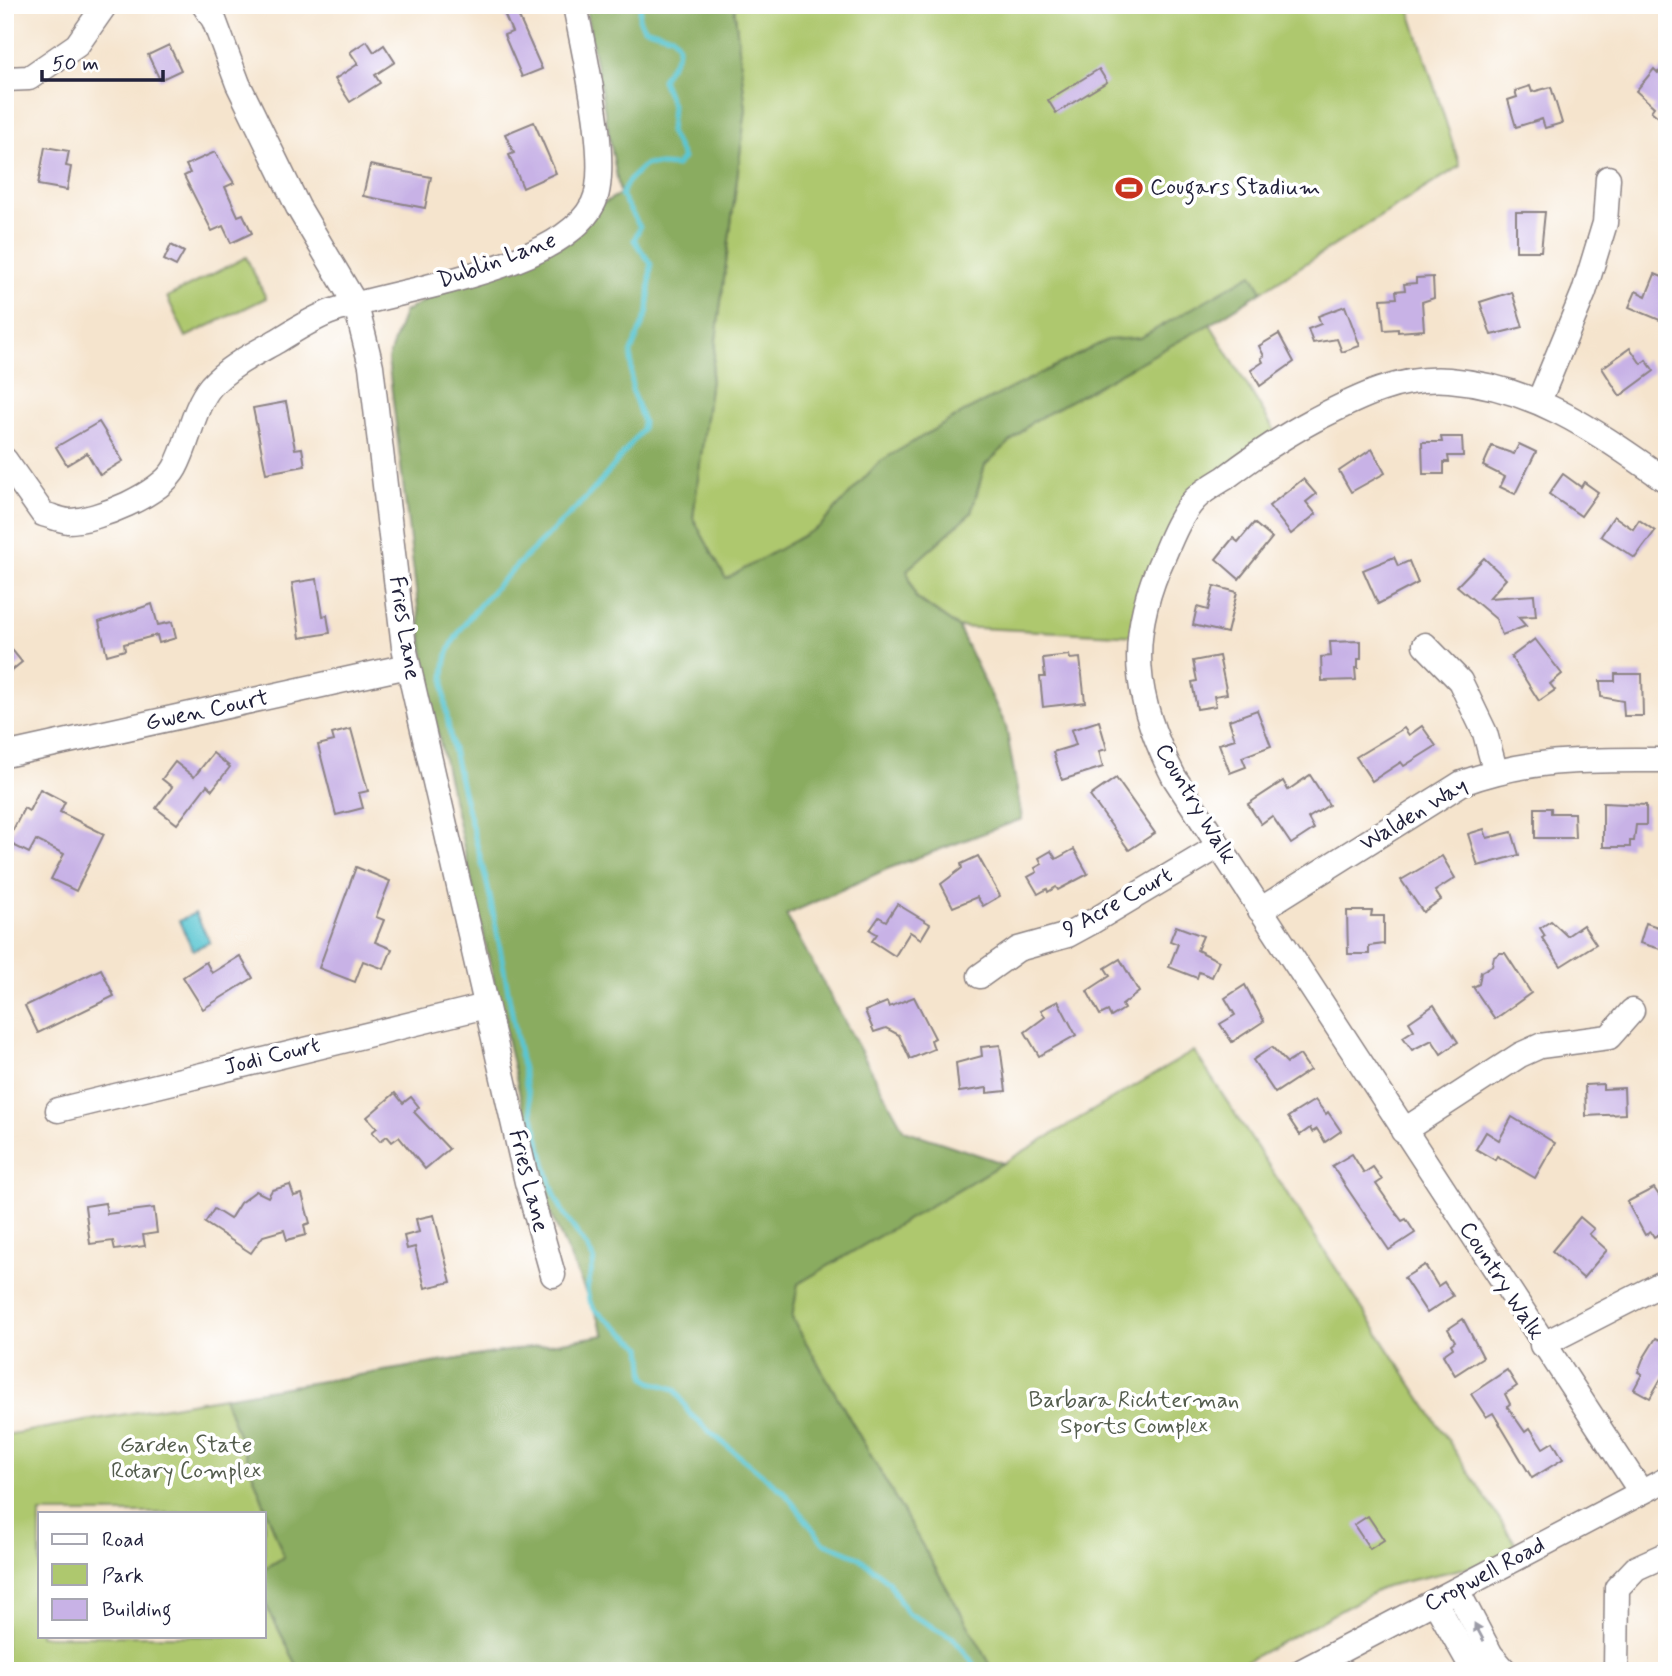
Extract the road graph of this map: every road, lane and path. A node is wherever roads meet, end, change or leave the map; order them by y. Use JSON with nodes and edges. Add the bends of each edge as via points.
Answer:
{"nodes":[{"id":1,"x":105,"y":5,"type":"edge"},
{"id":2,"x":204,"y":5,"type":"edge"},
{"id":3,"x":575,"y":5,"type":"edge"},
{"id":4,"x":5,"y":79,"type":"edge"},
{"id":5,"x":1608,"y":178,"type":"dead end"},
{"id":6,"x":356,"y":305,"type":"junction"},
{"id":7,"x":1539,"y":401,"type":"junction"},
{"id":8,"x":5,"y":460,"type":"edge"},
{"id":9,"x":1667,"y":481,"type":"edge"},
{"id":10,"x":1425,"y":645,"type":"dead end"},
{"id":11,"x":408,"y":666,"type":"junction"},
{"id":12,"x":5,"y":755,"type":"edge"},
{"id":13,"x":1667,"y":760,"type":"edge"},
{"id":14,"x":1495,"y":770,"type":"junction"},
{"id":15,"x":1219,"y":846,"type":"junction"},
{"id":16,"x":1259,"y":910,"type":"junction"},
{"id":17,"x":980,"y":976,"type":"dead end"},
{"id":18,"x":486,"y":1006,"type":"junction"},
{"id":19,"x":1632,"y":1010,"type":"dead end"},
{"id":20,"x":58,"y":1110,"type":"dead end"},
{"id":21,"x":1403,"y":1131,"type":"junction"},
{"id":22,"x":553,"y":1275,"type":"dead end"},
{"id":23,"x":1667,"y":1280,"type":"edge"},
{"id":24,"x":1542,"y":1345,"type":"junction"},
{"id":25,"x":1667,"y":1479,"type":"edge"},
{"id":26,"x":1641,"y":1492,"type":"junction"},
{"id":27,"x":1667,"y":1554,"type":"edge"},
{"id":28,"x":1457,"y":1590,"type":"junction"},
{"id":29,"x":1435,"y":1602,"type":"junction"},
{"id":30,"x":1302,"y":1671,"type":"edge"},
{"id":31,"x":1474,"y":1671,"type":"edge"},
{"id":32,"x":1505,"y":1671,"type":"edge"},
{"id":33,"x":1616,"y":1671,"type":"edge"}],
"edges":[{"from":1,"to":4,"type":"street","via":[[77,45],[29,78]]},
{"from":2,"to":6,"type":"street","name":"Fries Lane","via":[[298,207]]},
{"from":3,"to":6,"type":"street","name":"Dublin Lane","via":[[598,143],[599,181],[593,204],[565,236],[538,250],[459,279]]},
{"from":5,"to":7,"type":"street","via":[[1605,223],[1584,292]]},
{"from":6,"to":8,"type":"street","name":"Dublin Lane","via":[[308,323],[240,362],[211,387],[175,470],[147,494],[108,513],[68,521],[43,514]]},
{"from":6,"to":11,"type":"street","name":"Fries Lane","via":[[370,366]]},
{"from":7,"to":9,"type":"street","name":"Country Walk","via":[[1601,435]]},
{"from":7,"to":15,"type":"street","name":"Country Walk","via":[[1488,385],[1447,380],[1391,385],[1279,438],[1195,499],[1176,527],[1150,586],[1139,636],[1138,677],[1156,742]]},
{"from":10,"to":14,"type":"street","via":[[1460,681],[1485,733]]},
{"from":11,"to":12,"type":"street","name":"Gwen Court"},
{"from":11,"to":18,"type":"street","name":"Fries Lane"},
{"from":13,"to":14,"type":"street","name":"Walden Way","via":[[1552,760]]},
{"from":14,"to":16,"type":"street","name":"Walden Way","via":[[1435,798]]},
{"from":15,"to":16,"type":"street","name":"Country Walk"},
{"from":15,"to":17,"type":"street","name":"9 Acre Court","via":[[1068,935],[1018,949]]},
{"from":16,"to":21,"type":"street","name":"Country Walk"},
{"from":18,"to":20,"type":"street","name":"Jodi Court"},
{"from":18,"to":22,"type":"street","name":"Fries Lane"},
{"from":19,"to":21,"type":"street","via":[[1609,1037],[1540,1046],[1520,1055]]},
{"from":21,"to":24,"type":"street","name":"Country Walk"},
{"from":23,"to":24,"type":"street"},
{"from":24,"to":26,"type":"street","name":"Country Walk"},
{"from":25,"to":26,"type":"street","name":"Cropwell Road"},
{"from":26,"to":28,"type":"street","name":"Cropwell Road"},
{"from":27,"to":33,"type":"street","via":[[1636,1568],[1617,1588]]},
{"from":28,"to":29,"type":"street","name":"Cropwell Road"},
{"from":32,"to":28,"type":"street","one_way":true},
{"from":29,"to":30,"type":"street","name":"Cropwell Road"},
{"from":29,"to":31,"type":"street"}]}
